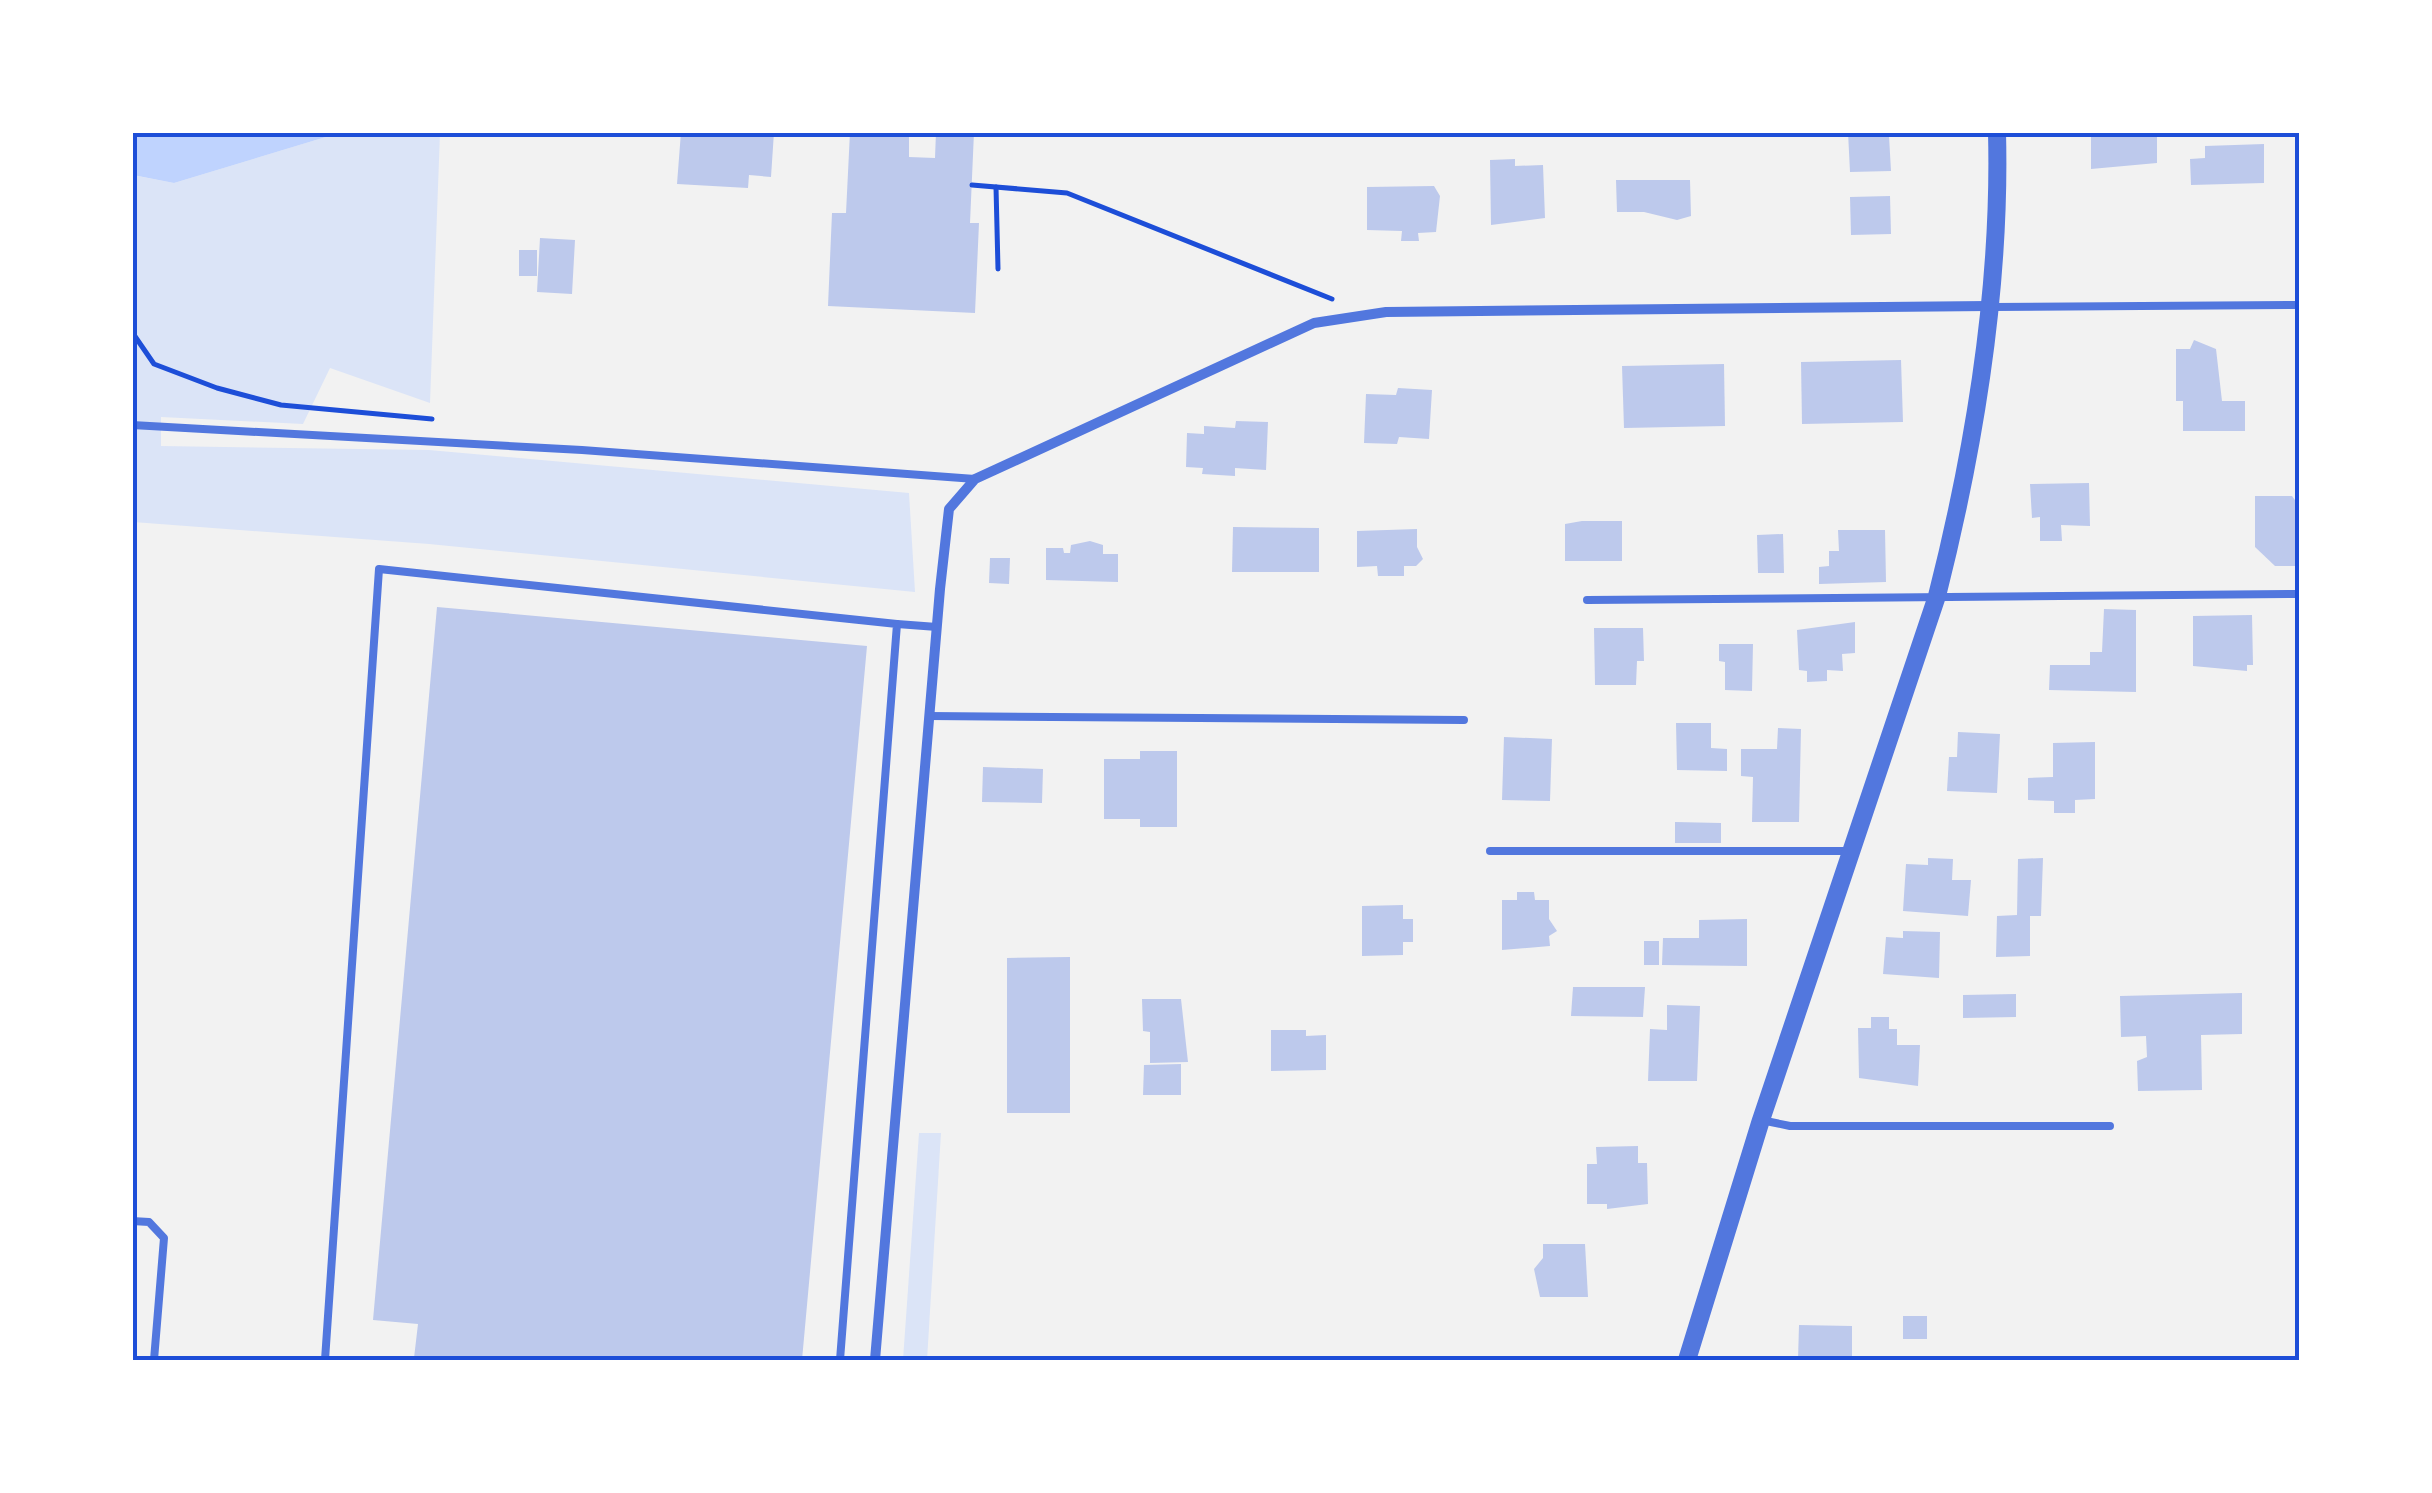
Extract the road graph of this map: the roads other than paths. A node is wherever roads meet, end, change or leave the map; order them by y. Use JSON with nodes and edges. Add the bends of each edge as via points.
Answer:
{"nodes":[{"id":1,"x":1997,"y":132,"type":"edge"},
{"id":2,"x":1988,"y":306,"type":"junction"},
{"id":3,"x":2300,"y":306,"type":"edge"},
{"id":4,"x":132,"y":425,"type":"edge"},
{"id":5,"x":975,"y":479,"type":"junction"},
{"id":6,"x":2300,"y":594,"type":"edge"},
{"id":7,"x":1937,"y":596,"type":"junction"},
{"id":8,"x":1588,"y":600,"type":"dead end"},
{"id":9,"x":897,"y":624,"type":"junction"},
{"id":10,"x":937,"y":627,"type":"junction"},
{"id":11,"x":929,"y":716,"type":"junction"},
{"id":12,"x":1464,"y":720,"type":"dead end"},
{"id":13,"x":1490,"y":850,"type":"dead end"},
{"id":14,"x":1852,"y":852,"type":"junction"},
{"id":15,"x":1760,"y":1120,"type":"junction"},
{"id":16,"x":2110,"y":1126,"type":"dead end"},
{"id":17,"x":132,"y":1221,"type":"edge"},
{"id":18,"x":154,"y":1360,"type":"edge"},
{"id":19,"x":324,"y":1360,"type":"edge"},
{"id":20,"x":840,"y":1360,"type":"edge"},
{"id":21,"x":876,"y":1360,"type":"edge"},
{"id":22,"x":1687,"y":1360,"type":"edge"}],
"edges":[{"from":1,"to":2,"type":"street"},
{"from":2,"to":3,"type":"lane"},
{"from":2,"to":5,"type":"street","via":[[1348,316],[1314,323]]},
{"from":2,"to":7,"type":"street","via":[[1957,518]]},
{"from":4,"to":5,"type":"lane"},
{"from":5,"to":10,"type":"street","via":[[949,509]]},
{"from":6,"to":7,"type":"lane"},
{"from":7,"to":8,"type":"lane"},
{"from":7,"to":14,"type":"street"},
{"from":9,"to":10,"type":"lane"},
{"from":9,"to":19,"type":"lane","via":[[378,569]]},
{"from":9,"to":20,"type":"lane"},
{"from":10,"to":11,"type":"street"},
{"from":11,"to":12,"type":"lane"},
{"from":11,"to":21,"type":"street"},
{"from":13,"to":14,"type":"lane"},
{"from":14,"to":15,"type":"street"},
{"from":15,"to":16,"type":"lane","via":[[1790,1126]]},
{"from":15,"to":22,"type":"street"},
{"from":17,"to":18,"type":"lane","via":[[149,1222],[164,1238]]}]}
